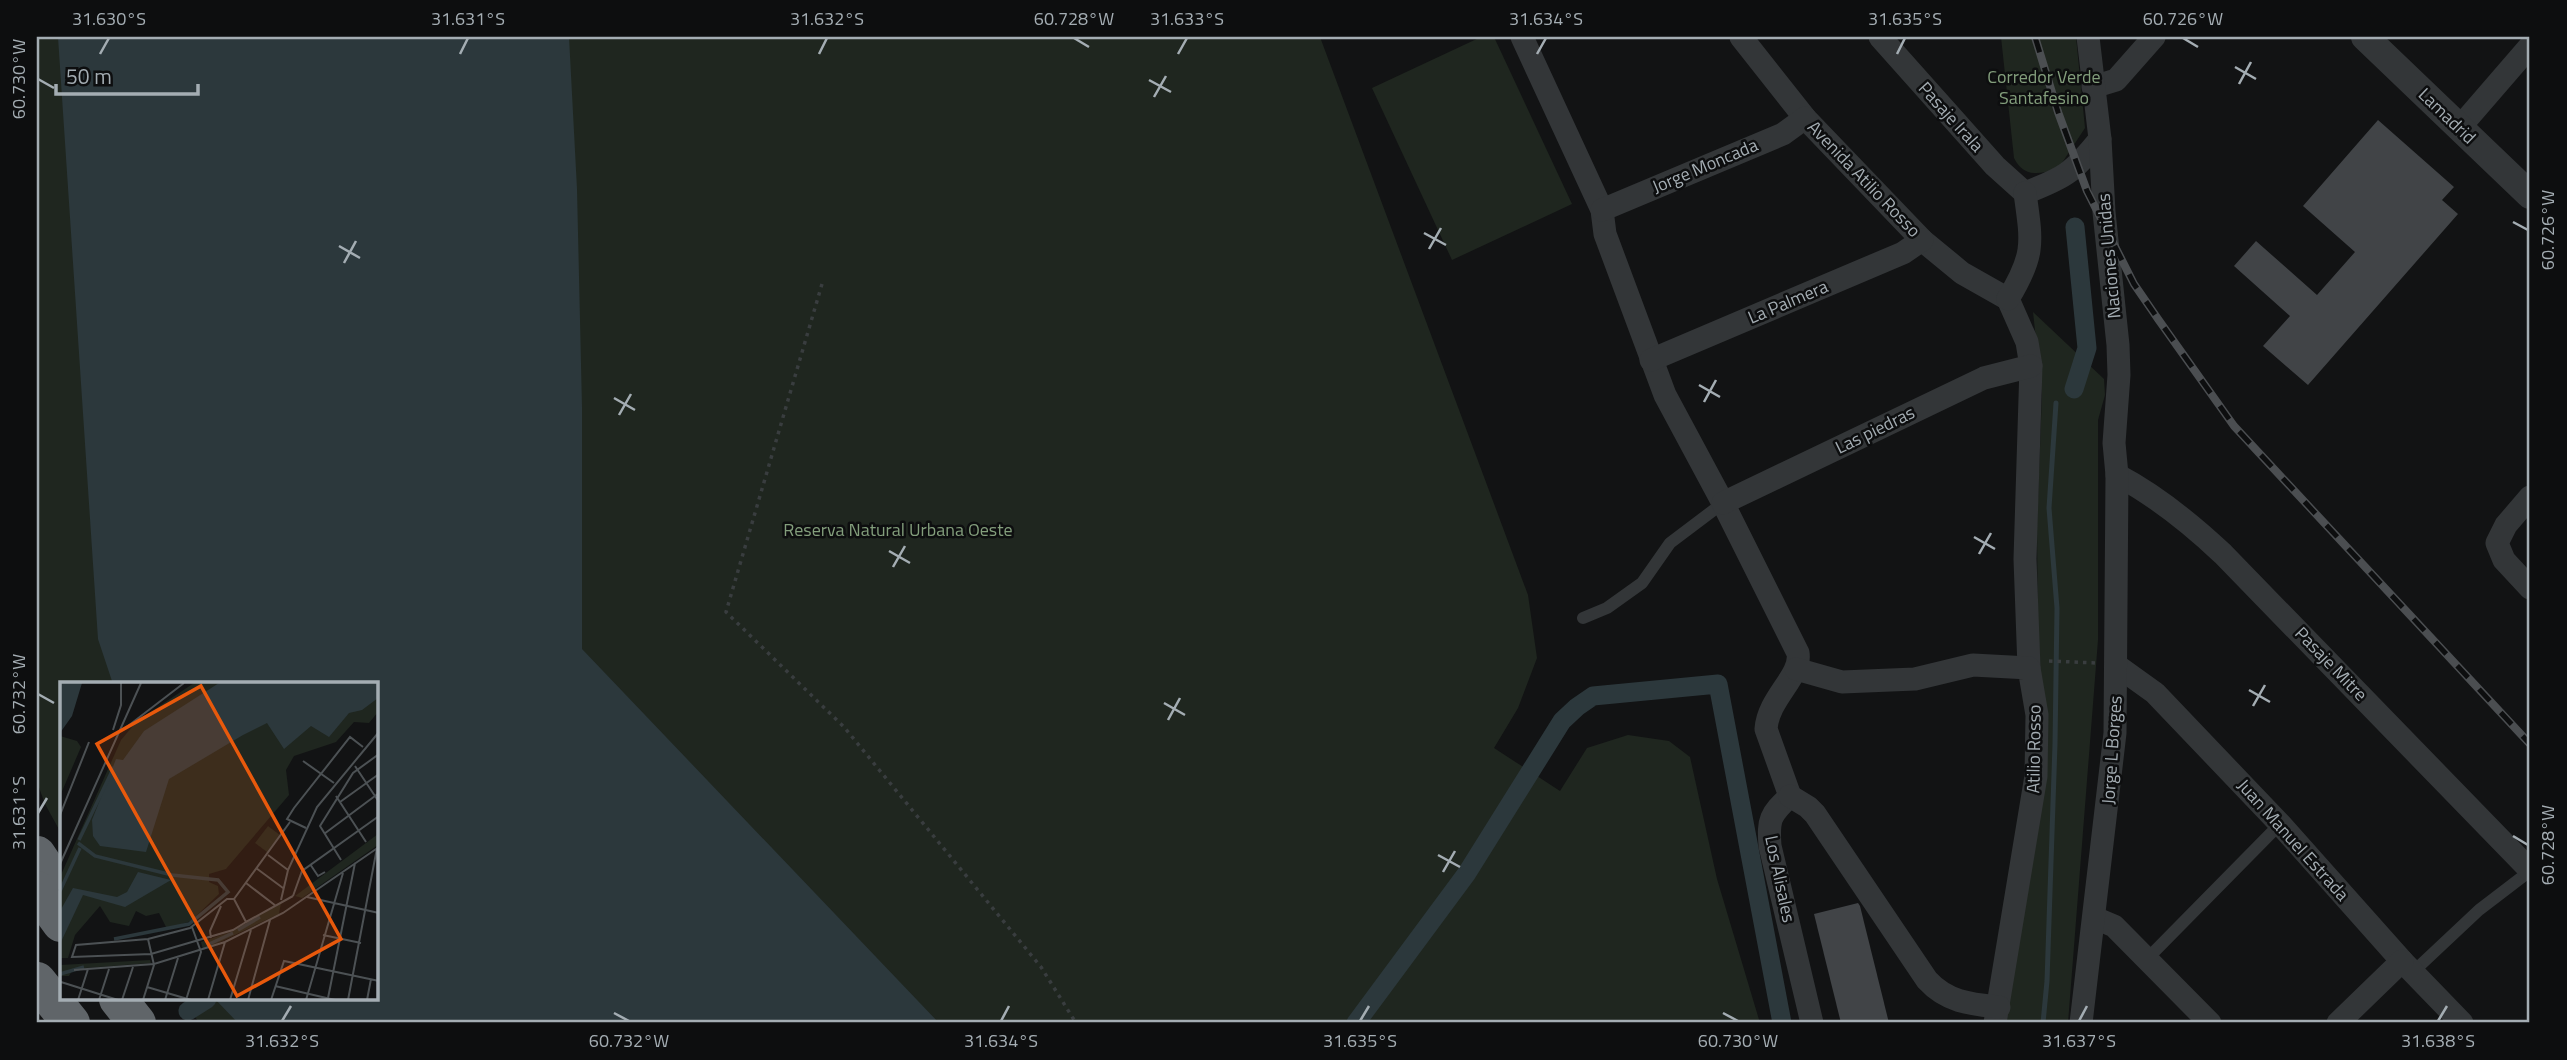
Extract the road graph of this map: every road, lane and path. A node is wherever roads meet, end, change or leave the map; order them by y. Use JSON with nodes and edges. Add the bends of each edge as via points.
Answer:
{"nodes":[{"id":1,"x":1522,"y":37,"type":"edge"},
{"id":2,"x":1741,"y":37,"type":"edge"},
{"id":3,"x":1880,"y":37,"type":"edge"},
{"id":4,"x":2088,"y":37,"type":"edge"},
{"id":5,"x":2154,"y":37,"type":"edge"},
{"id":6,"x":2365,"y":37,"type":"edge"},
{"id":7,"x":2530,"y":46,"type":"edge"},
{"id":8,"x":2093,"y":87,"type":"junction"},
{"id":9,"x":1805,"y":118,"type":"junction"},
{"id":10,"x":2459,"y":127,"type":"junction"},
{"id":11,"x":2100,"y":139,"type":"junction"},
{"id":12,"x":2063,"y":177,"type":"junction"},
{"id":13,"x":2025,"y":193,"type":"junction"},
{"id":14,"x":2530,"y":195,"type":"edge"},
{"id":15,"x":1602,"y":210,"type":"junction"},
{"id":16,"x":2104,"y":212,"type":"junction"},
{"id":17,"x":1922,"y":240,"type":"junction"},
{"id":18,"x":822,"y":284,"type":"dead end"},
{"id":19,"x":2008,"y":299,"type":"junction"},
{"id":20,"x":1651,"y":360,"type":"junction"},
{"id":21,"x":2031,"y":366,"type":"junction"},
{"id":22,"x":2117,"y":475,"type":"junction"},
{"id":23,"x":2530,"y":497,"type":"edge"},
{"id":24,"x":1723,"y":503,"type":"junction"},
{"id":25,"x":2530,"y":588,"type":"edge"},
{"id":26,"x":1583,"y":618,"type":"dead end"},
{"id":27,"x":2079,"y":661,"type":"dead end"},
{"id":28,"x":2038,"y":664,"type":"junction"},
{"id":29,"x":2116,"y":665,"type":"junction"},
{"id":30,"x":1796,"y":669,"type":"junction"},
{"id":31,"x":1790,"y":796,"type":"junction"},
{"id":32,"x":2280,"y":824,"type":"junction"},
{"id":33,"x":37,"y":855,"type":"edge"},
{"id":34,"x":2530,"y":870,"type":"edge"},
{"id":35,"x":37,"y":890,"type":"edge"},
{"id":36,"x":60,"y":890,"type":"edge"},
{"id":37,"x":2095,"y":918,"type":"junction"},
{"id":38,"x":60,"y":922,"type":"edge"},
{"id":39,"x":37,"y":949,"type":"edge"},
{"id":40,"x":2147,"y":959,"type":"junction"},
{"id":41,"x":2408,"y":966,"type":"junction"},
{"id":42,"x":37,"y":981,"type":"edge"},
{"id":43,"x":60,"y":982,"type":"edge"},
{"id":44,"x":74,"y":1000,"type":"edge"},
{"id":45,"x":119,"y":1000,"type":"edge"},
{"id":46,"x":135,"y":1000,"type":"edge"},
{"id":47,"x":1997,"y":1015,"type":"edge"},
{"id":48,"x":71,"y":1023,"type":"edge"},
{"id":49,"x":91,"y":1023,"type":"edge"},
{"id":50,"x":136,"y":1023,"type":"edge"},
{"id":51,"x":151,"y":1023,"type":"edge"},
{"id":52,"x":1076,"y":1023,"type":"edge"},
{"id":53,"x":1812,"y":1023,"type":"edge"},
{"id":54,"x":2081,"y":1023,"type":"edge"},
{"id":55,"x":2210,"y":1023,"type":"edge"},
{"id":56,"x":2339,"y":1023,"type":"edge"},
{"id":57,"x":2462,"y":1023,"type":"edge"}],
"edges":[{"from":1,"to":15,"type":"street"},
{"from":2,"to":9,"type":"street","name":"Avenida Atilio Rosso"},
{"from":3,"to":13,"type":"street","name":"Pasaje Irala","via":[[1995,166]]},
{"from":4,"to":8,"type":"street","name":"Naciones Unidas"},
{"from":5,"to":8,"type":"street","via":[[2116,80]]},
{"from":6,"to":10,"type":"street","name":"Lamadrid"},
{"from":7,"to":10,"type":"street"},
{"from":8,"to":11,"type":"street","name":"Naciones Unidas"},
{"from":9,"to":15,"type":"street","name":"Jorge Moncada","via":[[1783,134]]},
{"from":9,"to":17,"type":"street","name":"Avenida Atilio Rosso"},
{"from":10,"to":14,"type":"street","name":"Lamadrid"},
{"from":11,"to":12,"type":"street","via":[[2078,167]]},
{"from":11,"to":16,"type":"street","name":"Naciones Unidas"},
{"from":12,"to":13,"type":"street"},
{"from":12,"to":16,"type":"street","via":[[2087,191]]},
{"from":13,"to":19,"type":"street","via":[[2032,241],[2022,275]]},
{"from":15,"to":20,"type":"street","via":[[1605,234]]},
{"from":16,"to":22,"type":"street","name":"Naciones Unidas","via":[[2119,365],[2114,443]]},
{"from":17,"to":19,"type":"street","name":"Avenida Atilio Rosso","via":[[1962,273]]},
{"from":17,"to":20,"type":"street","name":"La Palmera","via":[[1903,253]]},
{"from":18,"to":52,"type":"path","via":[[726,612],[844,727],[1041,967]]},
{"from":19,"to":21,"type":"street","name":"Atilio Rosso","via":[[2027,342]]},
{"from":20,"to":24,"type":"street"},
{"from":21,"to":24,"type":"street","name":"Las piedras","via":[[1984,378]]},
{"from":21,"to":28,"type":"street","name":"Atilio Rosso","via":[[2025,559]]},
{"from":22,"to":29,"type":"street","name":"Jorge L Borges"},
{"from":22,"to":34,"type":"street","name":"Pasaje Mitre","via":[[2191,523],[2224,554]]},
{"from":23,"to":25,"type":"street","via":[[2497,543],[2504,560]]},
{"from":24,"to":26,"type":"lane","via":[[1670,543],[1642,583],[1607,608]]},
{"from":24,"to":30,"type":"street","via":[[1798,653]]},
{"from":27,"to":28,"type":"path"},
{"from":28,"to":30,"type":"street","via":[[1973,665],[1916,679],[1842,682]]},
{"from":28,"to":47,"type":"street","name":"Atilio Rosso","via":[[2036,776]]},
{"from":29,"to":32,"type":"street","name":"Juan Manuel Estrada","via":[[2155,693]]},
{"from":29,"to":37,"type":"street","name":"Jorge L Borges","via":[[2115,733]]},
{"from":30,"to":31,"type":"street","via":[[1774,701],[1766,730]]},
{"from":31,"to":47,"type":"street","via":[[1815,814],[1937,992]]},
{"from":31,"to":53,"type":"street","name":"Los Alisales","via":[[1770,818],[1770,846]]},
{"from":32,"to":40,"type":"lane"},
{"from":32,"to":41,"type":"street","name":"Juan Manuel Estrada"},
{"from":33,"to":36,"type":"highway"},
{"from":34,"to":41,"type":"lane"},
{"from":35,"to":38,"type":"highway"},
{"from":37,"to":40,"type":"street","via":[[2114,926]]},
{"from":37,"to":54,"type":"street","name":"Jorge L Borges"},
{"from":39,"to":43,"type":"highway"},
{"from":40,"to":55,"type":"street"},
{"from":41,"to":56,"type":"street"},
{"from":41,"to":57,"type":"street","name":"Juan Manuel Estrada"},
{"from":42,"to":48,"type":"highway"},
{"from":44,"to":49,"type":"highway"},
{"from":45,"to":50,"type":"highway"},
{"from":46,"to":51,"type":"highway"}]}
